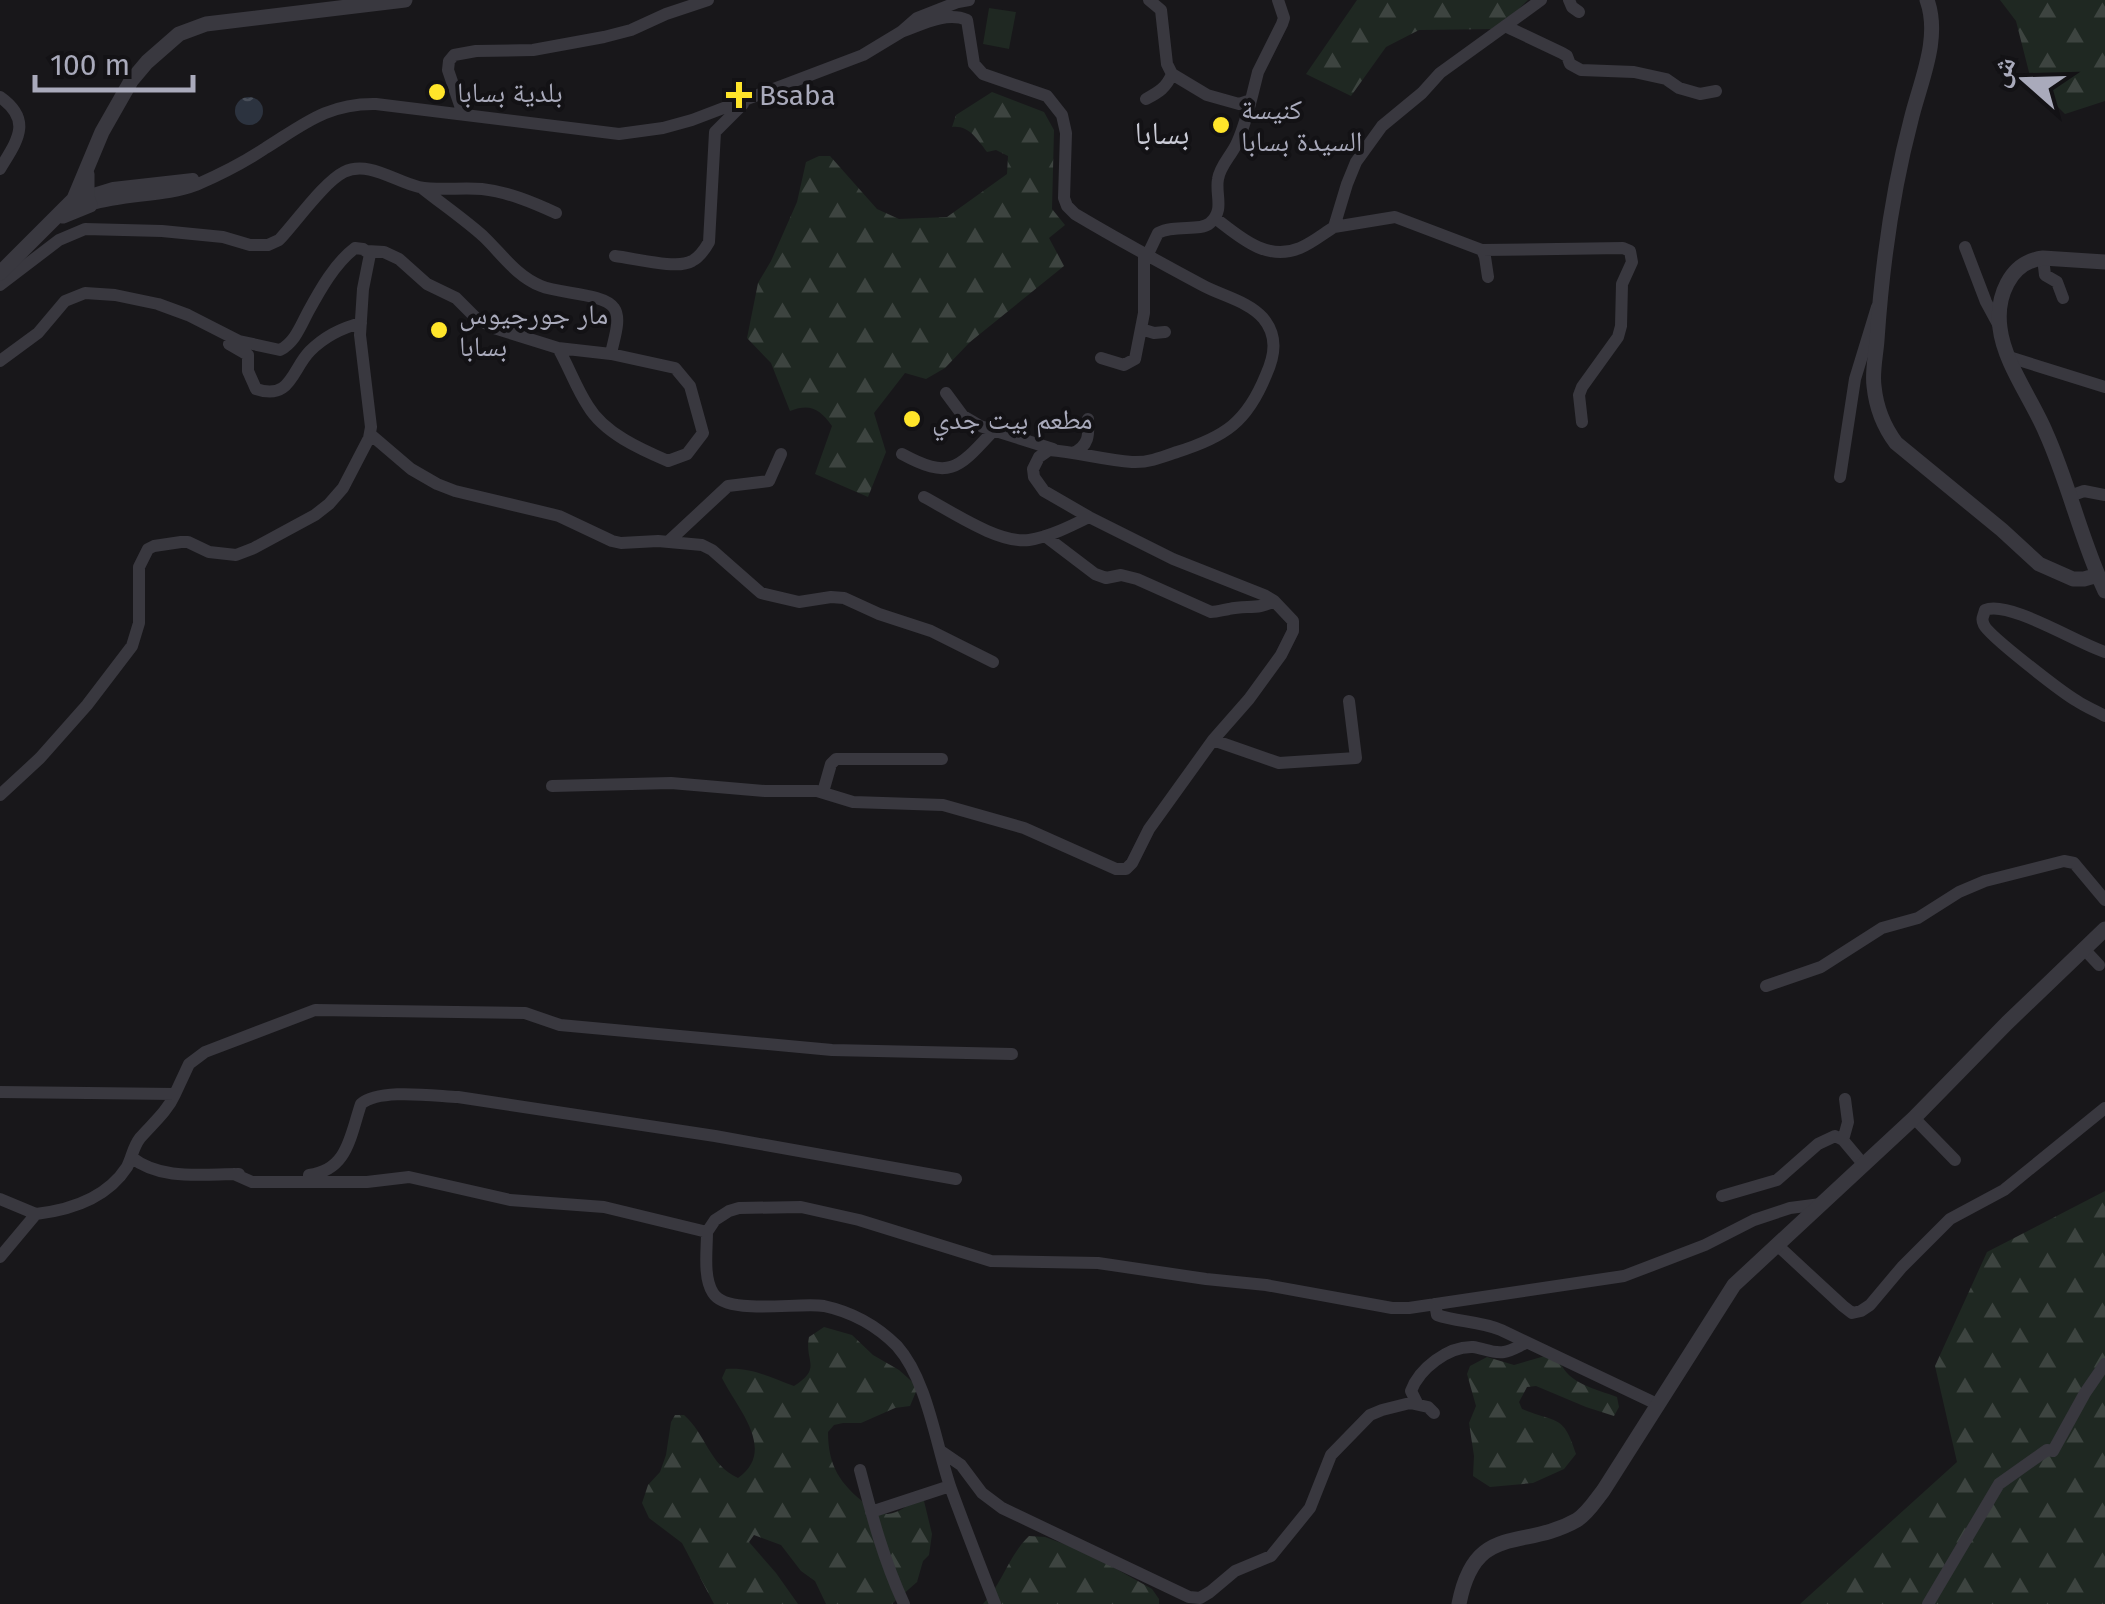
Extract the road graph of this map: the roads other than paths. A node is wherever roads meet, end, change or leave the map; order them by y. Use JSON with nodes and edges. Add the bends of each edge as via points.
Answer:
{"nodes":[{"id":1,"x":406,"y":0,"type":"edge"},
{"id":2,"x":708,"y":0,"type":"edge"},
{"id":3,"x":969,"y":0,"type":"edge"},
{"id":4,"x":1149,"y":0,"type":"edge"},
{"id":5,"x":1278,"y":0,"type":"edge"},
{"id":6,"x":1541,"y":0,"type":"edge"},
{"id":7,"x":1569,"y":0,"type":"edge"},
{"id":8,"x":1927,"y":0,"type":"edge"},
{"id":9,"x":1579,"y":12,"type":"dead end"},
{"id":10,"x":1505,"y":26,"type":"junction"},
{"id":11,"x":900,"y":32,"type":"junction"},
{"id":12,"x":1172,"y":74,"type":"junction"},
{"id":13,"x":1716,"y":91,"type":"dead end"},
{"id":14,"x":0,"y":97,"type":"edge"},
{"id":15,"x":748,"y":98,"type":"junction"},
{"id":16,"x":1146,"y":99,"type":"dead end"},
{"id":17,"x":1251,"y":100,"type":"junction"},
{"id":18,"x":463,"y":114,"type":"junction"},
{"id":19,"x":0,"y":169,"type":"edge"},
{"id":20,"x":420,"y":187,"type":"junction"},
{"id":21,"x":82,"y":202,"type":"junction"},
{"id":22,"x":556,"y":213,"type":"dead end"},
{"id":23,"x":1215,"y":218,"type":"junction"},
{"id":24,"x":1334,"y":227,"type":"junction"},
{"id":25,"x":1965,"y":247,"type":"dead end"},
{"id":26,"x":1482,"y":250,"type":"junction"},
{"id":27,"x":367,"y":251,"type":"junction"},
{"id":28,"x":1145,"y":255,"type":"junction"},
{"id":29,"x":615,"y":256,"type":"dead end"},
{"id":30,"x":2042,"y":258,"type":"junction"},
{"id":31,"x":2105,"y":262,"type":"edge"},
{"id":32,"x":0,"y":273,"type":"edge"},
{"id":33,"x":1488,"y":277,"type":"dead end"},
{"id":34,"x":0,"y":285,"type":"edge"},
{"id":35,"x":2064,"y":298,"type":"dead end"},
{"id":36,"x":1879,"y":300,"type":"junction"},
{"id":37,"x":360,"y":323,"type":"junction"},
{"id":38,"x":2000,"y":328,"type":"junction"},
{"id":39,"x":1142,"y":329,"type":"junction"},
{"id":40,"x":217,"y":332,"type":"junction"},
{"id":41,"x":1165,"y":332,"type":"dead end"},
{"id":42,"x":558,"y":348,"type":"junction"},
{"id":43,"x":611,"y":354,"type":"junction"},
{"id":44,"x":2009,"y":357,"type":"junction"},
{"id":45,"x":1101,"y":358,"type":"dead end"},
{"id":46,"x":0,"y":361,"type":"edge"},
{"id":47,"x":2105,"y":387,"type":"edge"},
{"id":48,"x":946,"y":393,"type":"dead end"},
{"id":49,"x":1088,"y":419,"type":"dead end"},
{"id":50,"x":1582,"y":422,"type":"dead end"},
{"id":51,"x":993,"y":432,"type":"junction"},
{"id":52,"x":370,"y":434,"type":"junction"},
{"id":53,"x":1055,"y":450,"type":"junction"},
{"id":54,"x":780,"y":454,"type":"dead end"},
{"id":55,"x":902,"y":454,"type":"dead end"},
{"id":56,"x":1073,"y":454,"type":"junction"},
{"id":57,"x":1840,"y":478,"type":"dead end"},
{"id":58,"x":2105,"y":495,"type":"edge"},
{"id":59,"x":2070,"y":496,"type":"junction"},
{"id":60,"x":924,"y":497,"type":"dead end"},
{"id":61,"x":1089,"y":517,"type":"junction"},
{"id":62,"x":1045,"y":536,"type":"junction"},
{"id":63,"x":669,"y":541,"type":"junction"},
{"id":64,"x":2101,"y":583,"type":"edge"},
{"id":65,"x":1274,"y":601,"type":"junction"},
{"id":66,"x":2105,"y":652,"type":"edge"},
{"id":67,"x":993,"y":662,"type":"dead end"},
{"id":68,"x":1349,"y":701,"type":"dead end"},
{"id":69,"x":2105,"y":716,"type":"edge"},
{"id":70,"x":1213,"y":740,"type":"junction"},
{"id":71,"x":942,"y":758,"type":"dead end"},
{"id":72,"x":552,"y":786,"type":"dead end"},
{"id":73,"x":824,"y":792,"type":"junction"},
{"id":74,"x":0,"y":795,"type":"edge"},
{"id":75,"x":2105,"y":900,"type":"edge"},
{"id":76,"x":2105,"y":929,"type":"edge"},
{"id":77,"x":2084,"y":949,"type":"junction"},
{"id":78,"x":2099,"y":965,"type":"dead end"},
{"id":79,"x":1766,"y":986,"type":"dead end"},
{"id":80,"x":1012,"y":1054,"type":"dead end"},
{"id":81,"x":0,"y":1092,"type":"edge"},
{"id":82,"x":176,"y":1094,"type":"junction"},
{"id":83,"x":1844,"y":1099,"type":"dead end"},
{"id":84,"x":2105,"y":1108,"type":"edge"},
{"id":85,"x":1914,"y":1118,"type":"junction"},
{"id":86,"x":1843,"y":1140,"type":"junction"},
{"id":87,"x":131,"y":1157,"type":"junction"},
{"id":88,"x":1955,"y":1160,"type":"dead end"},
{"id":89,"x":1864,"y":1165,"type":"junction"},
{"id":90,"x":234,"y":1174,"type":"junction"},
{"id":91,"x":956,"y":1180,"type":"dead end"},
{"id":92,"x":1722,"y":1196,"type":"dead end"},
{"id":93,"x":0,"y":1200,"type":"edge"},
{"id":94,"x":1821,"y":1204,"type":"junction"},
{"id":95,"x":36,"y":1214,"type":"junction"},
{"id":96,"x":707,"y":1232,"type":"junction"},
{"id":97,"x":1778,"y":1245,"type":"junction"},
{"id":98,"x":0,"y":1258,"type":"edge"},
{"id":99,"x":1435,"y":1304,"type":"junction"},
{"id":100,"x":1526,"y":1343,"type":"junction"},
{"id":101,"x":2105,"y":1364,"type":"edge"},
{"id":102,"x":1417,"y":1403,"type":"junction"},
{"id":103,"x":1659,"y":1404,"type":"junction"},
{"id":104,"x":1434,"y":1413,"type":"dead end"},
{"id":105,"x":942,"y":1452,"type":"junction"},
{"id":106,"x":860,"y":1470,"type":"dead end"},
{"id":107,"x":950,"y":1486,"type":"junction"},
{"id":108,"x":871,"y":1512,"type":"junction"},
{"id":109,"x":904,"y":1604,"type":"edge"},
{"id":110,"x":995,"y":1604,"type":"edge"},
{"id":111,"x":1458,"y":1604,"type":"edge"},
{"id":112,"x":1928,"y":1604,"type":"edge"}],
"edges":[{"from":1,"to":21,"type":"street","via":[[186,30],[131,81],[88,164]]},
{"from":2,"to":18,"type":"street","via":[[604,37],[454,55],[448,70]]},
{"from":3,"to":11,"type":"street","via":[[917,18]]},
{"from":4,"to":12,"type":"street","via":[[1162,10]]},
{"from":5,"to":17,"type":"street","via":[[1284,18]]},
{"from":6,"to":10,"type":"street"},
{"from":7,"to":9,"type":"street"},
{"from":8,"to":36,"type":"street","via":[[1928,59],[1899,172]]},
{"from":10,"to":13,"type":"street","via":[[1562,53],[1581,70],[1634,72],[1700,94]]},
{"from":10,"to":24,"type":"street","via":[[1382,126],[1356,162]]},
{"from":11,"to":15,"type":"street","via":[[862,56]]},
{"from":11,"to":28,"type":"street","via":[[943,18],[968,20],[974,64],[983,74],[1047,96],[1062,115],[1067,206]]},
{"from":12,"to":16,"type":"street","via":[[1161,92]]},
{"from":12,"to":17,"type":"street","via":[[1208,94],[1239,104]]},
{"from":14,"to":19,"type":"street","via":[[20,125]]},
{"from":15,"to":18,"type":"street","via":[[663,128],[619,134]]},
{"from":15,"to":29,"type":"street","via":[[715,132],[703,252],[678,264]]},
{"from":17,"to":23,"type":"street","via":[[1238,142],[1220,168]]},
{"from":18,"to":21,"type":"street","via":[[343,106],[205,180]]},
{"from":20,"to":22,"type":"street","via":[[480,188]]},
{"from":20,"to":34,"type":"street","via":[[372,171],[346,171],[268,245],[85,229],[59,240]]},
{"from":20,"to":43,"type":"street","via":[[528,279],[613,306]]},
{"from":21,"to":32,"type":"street","via":[[42,230]]},
{"from":23,"to":24,"type":"street","via":[[1273,253],[1301,248]]},
{"from":23,"to":28,"type":"street","via":[[1201,228],[1158,233]]},
{"from":24,"to":26,"type":"street","via":[[1394,217]]},
{"from":25,"to":38,"type":"street"},
{"from":26,"to":33,"type":"street"},
{"from":26,"to":50,"type":"street","via":[[1630,252],[1618,337],[1579,395]]},
{"from":27,"to":37,"type":"street"},
{"from":27,"to":40,"type":"street","via":[[356,248],[345,257],[284,349]]},
{"from":27,"to":42,"type":"street","via":[[400,259],[494,328]]},
{"from":28,"to":39,"type":"street"},
{"from":28,"to":56,"type":"street","via":[[1260,314],[1274,338],[1271,364],[1244,415],[1196,446],[1149,461]]},
{"from":30,"to":31,"type":"street"},
{"from":30,"to":35,"type":"street","via":[[2044,275],[2057,282]]},
{"from":30,"to":38,"type":"street","via":[[2009,279]]},
{"from":36,"to":57,"type":"street","via":[[1855,379]]},
{"from":36,"to":64,"type":"street","via":[[1874,384],[1896,443],[2039,564]]},
{"from":37,"to":40,"type":"street","via":[[331,334],[286,387],[266,392],[256,389],[248,355]]},
{"from":37,"to":52,"type":"street"},
{"from":38,"to":44,"type":"street"},
{"from":39,"to":41,"type":"street"},
{"from":39,"to":45,"type":"street","via":[[1130,363]]},
{"from":40,"to":46,"type":"street","via":[[158,304],[86,293],[65,301],[38,333]]},
{"from":42,"to":43,"type":"street"},
{"from":42,"to":43,"type":"street","via":[[589,409],[618,436],[668,461],[688,454],[702,433],[690,386],[675,368]]},
{"from":44,"to":47,"type":"street"},
{"from":44,"to":59,"type":"street"},
{"from":48,"to":51,"type":"street","via":[[963,416]]},
{"from":49,"to":56,"type":"street","via":[[1088,441]]},
{"from":51,"to":53,"type":"street"},
{"from":51,"to":55,"type":"street","via":[[950,468],[932,468]]},
{"from":52,"to":63,"type":"street","via":[[411,469],[454,492],[559,516],[612,541]]},
{"from":52,"to":74,"type":"street","via":[[337,496],[254,548],[236,555],[188,542],[148,549],[139,567],[132,646],[40,758]]},
{"from":53,"to":56,"type":"street"},
{"from":53,"to":61,"type":"street","via":[[1039,457],[1034,477],[1044,491]]},
{"from":54,"to":63,"type":"street","via":[[769,482],[728,486]]},
{"from":58,"to":59,"type":"street"},
{"from":59,"to":64,"type":"street"},
{"from":60,"to":62,"type":"street","via":[[994,533],[1018,540]]},
{"from":61,"to":62,"type":"street"},
{"from":61,"to":65,"type":"street"},
{"from":62,"to":65,"type":"street","via":[[1095,574],[1137,578],[1211,612],[1263,608]]},
{"from":63,"to":67,"type":"street","via":[[707,547],[760,593],[799,602],[844,598]]},
{"from":65,"to":70,"type":"street","via":[[1293,621],[1288,644]]},
{"from":66,"to":69,"type":"street","via":[[1993,607],[1982,617],[1988,631],[2027,663]]},
{"from":68,"to":70,"type":"street","via":[[1356,758],[1279,763]]},
{"from":70,"to":73,"type":"street","via":[[1126,869],[1024,828],[943,805],[853,802]]},
{"from":71,"to":73,"type":"street","via":[[836,760]]},
{"from":72,"to":73,"type":"street","via":[[671,783]]},
{"from":75,"to":79,"type":"street","via":[[2074,862],[1985,880],[1918,918],[1882,928],[1821,967]]},
{"from":76,"to":77,"type":"street"},
{"from":77,"to":78,"type":"street"},
{"from":77,"to":85,"type":"street"},
{"from":80,"to":82,"type":"street","via":[[832,1050],[560,1025],[525,1012],[316,1010],[206,1052],[189,1064]]},
{"from":81,"to":82,"type":"street"},
{"from":82,"to":87,"type":"street"},
{"from":83,"to":86,"type":"street"},
{"from":84,"to":97,"type":"street","via":[[2004,1190],[1950,1219],[1861,1311],[1843,1306]]},
{"from":85,"to":88,"type":"street"},
{"from":85,"to":89,"type":"street"},
{"from":86,"to":89,"type":"street"},
{"from":86,"to":92,"type":"street","via":[[1828,1138],[1776,1180]]},
{"from":87,"to":90,"type":"street","via":[[158,1172]]},
{"from":87,"to":95,"type":"street","via":[[89,1201]]},
{"from":89,"to":94,"type":"street"},
{"from":90,"to":91,"type":"street","via":[[325,1172],[342,1158],[366,1100],[429,1096]]},
{"from":90,"to":96,"type":"street","via":[[252,1182],[409,1178],[510,1200],[604,1207]]},
{"from":93,"to":95,"type":"street"},
{"from":94,"to":97,"type":"street"},
{"from":94,"to":99,"type":"street","via":[[1754,1220],[1624,1276]]},
{"from":95,"to":98,"type":"street"},
{"from":96,"to":99,"type":"street","via":[[739,1208],[801,1207],[991,1261],[1098,1263],[1392,1308]]},
{"from":96,"to":105,"type":"street","via":[[710,1288],[718,1300],[824,1306],[867,1322],[899,1348],[914,1370]]},
{"from":97,"to":103,"type":"street","via":[[1734,1285]]},
{"from":99,"to":100,"type":"street","via":[[1437,1315],[1484,1323]]},
{"from":100,"to":102,"type":"street","via":[[1505,1352],[1472,1347],[1441,1356],[1413,1384]]},
{"from":100,"to":103,"type":"street"},
{"from":101,"to":112,"type":"street","via":[[2053,1451],[2000,1484]]},
{"from":102,"to":104,"type":"street"},
{"from":102,"to":105,"type":"street","via":[[1370,1416],[1331,1455],[1310,1508],[1271,1556],[1235,1571],[1200,1598],[1002,1508]]},
{"from":103,"to":111,"type":"street","via":[[1588,1511],[1482,1554],[1463,1582]]},
{"from":105,"to":107,"type":"street"},
{"from":106,"to":108,"type":"street"},
{"from":107,"to":108,"type":"street"},
{"from":107,"to":110,"type":"street"},
{"from":108,"to":109,"type":"street"}]}
